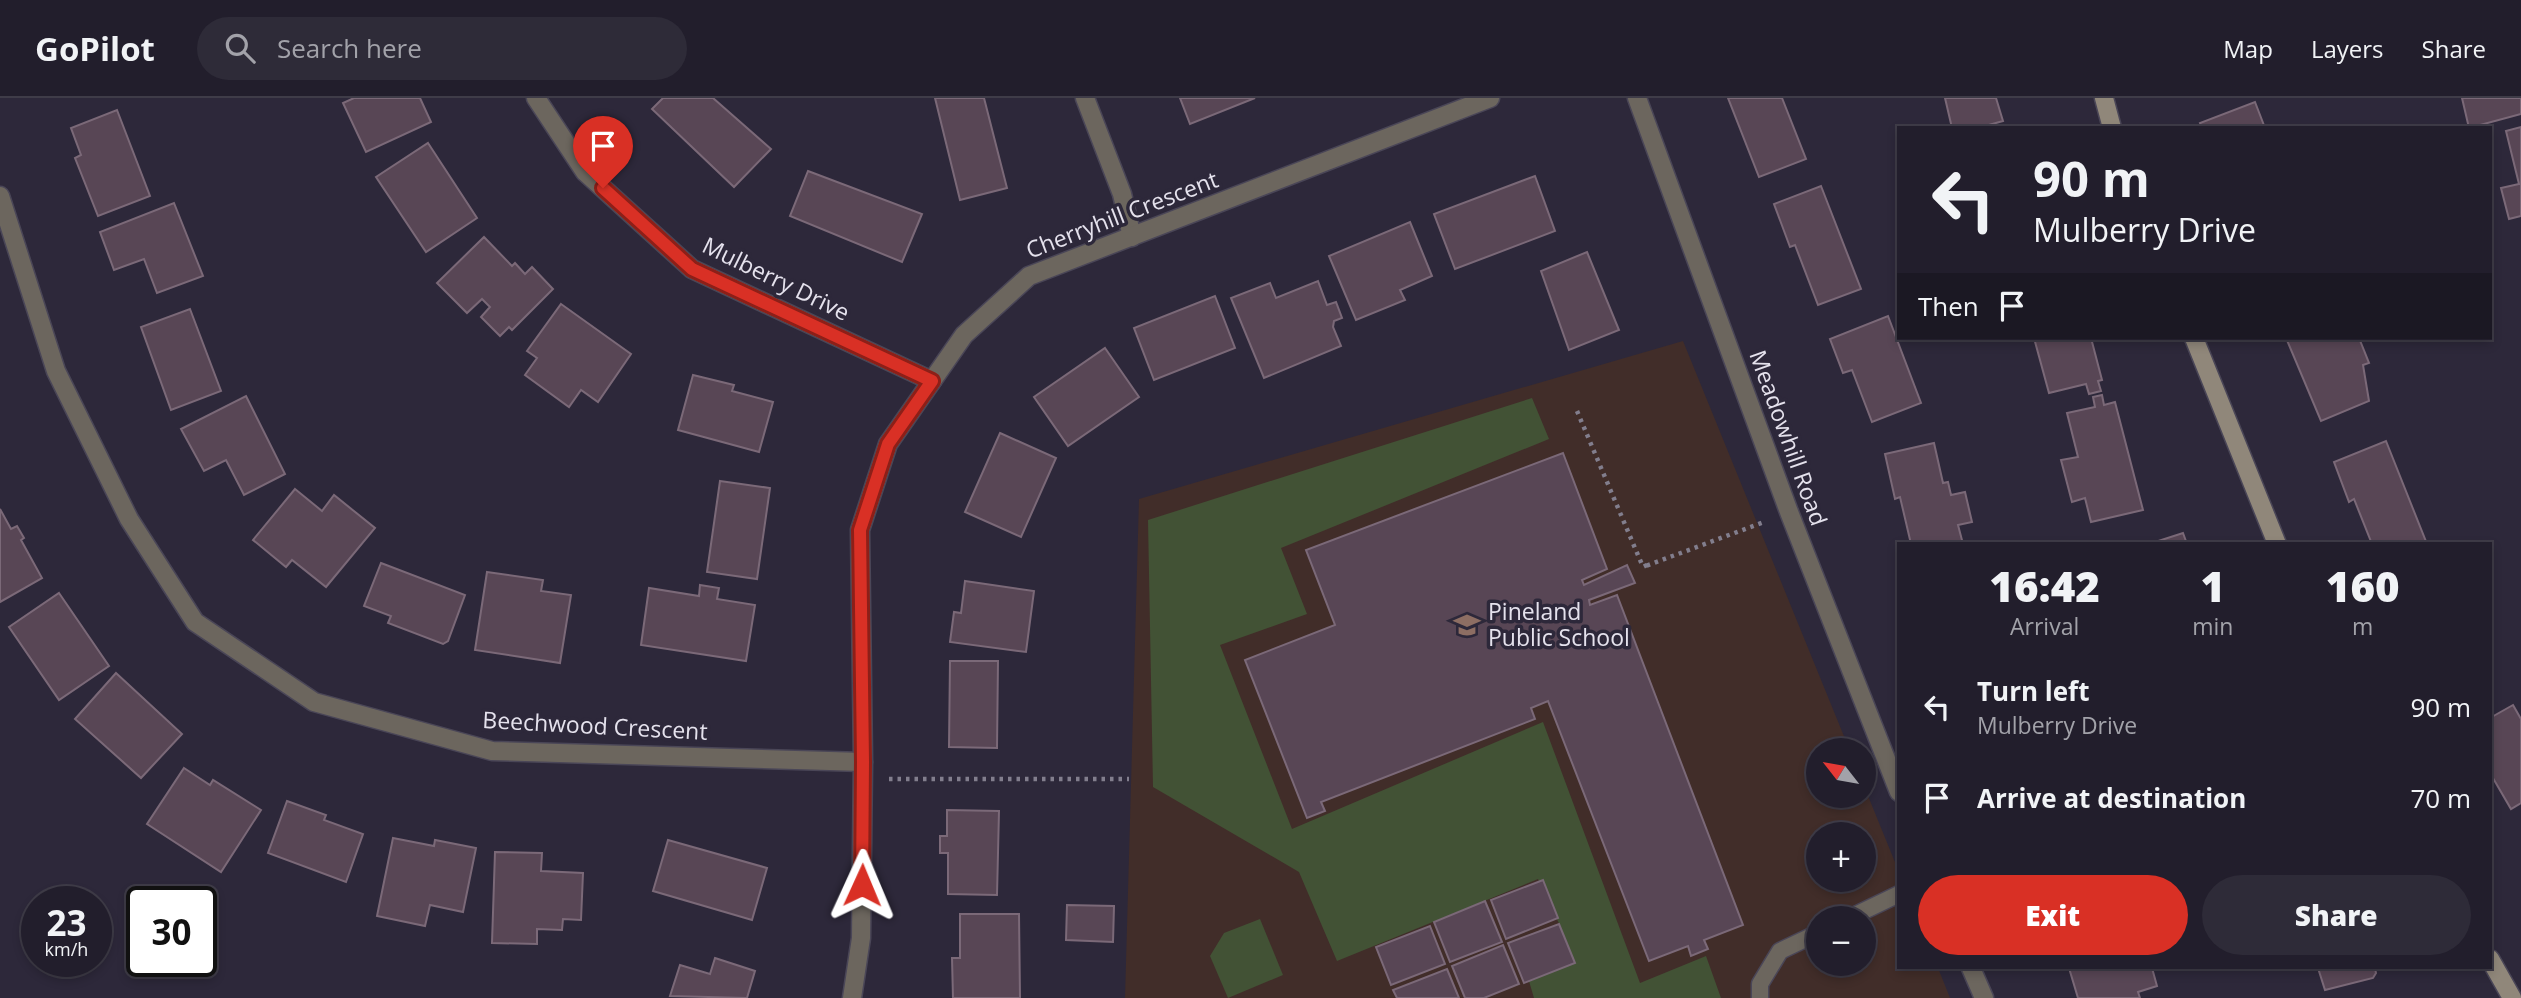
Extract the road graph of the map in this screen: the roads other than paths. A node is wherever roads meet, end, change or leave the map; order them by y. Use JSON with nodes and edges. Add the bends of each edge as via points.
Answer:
{"nodes":[{"id":1,"x":536,"y":98,"type":"edge"},
{"id":2,"x":1085,"y":98,"type":"edge"},
{"id":3,"x":1490,"y":98,"type":"edge"},
{"id":4,"x":1637,"y":98,"type":"edge"},
{"id":5,"x":2104,"y":98,"type":"edge"},
{"id":6,"x":2111,"y":126,"type":"edge"},
{"id":7,"x":0,"y":196,"type":"edge"},
{"id":8,"x":1132,"y":237,"type":"junction"},
{"id":9,"x":2194,"y":340,"type":"edge"},
{"id":10,"x":932,"y":381,"type":"junction"},
{"id":11,"x":2276,"y":542,"type":"edge"},
{"id":12,"x":863,"y":771,"type":"junction"},
{"id":13,"x":1897,"y":787,"type":"edge"},
{"id":14,"x":1897,"y":895,"type":"edge"},
{"id":15,"x":1874,"y":906,"type":"edge"},
{"id":16,"x":1806,"y":939,"type":"edge"},
{"id":17,"x":2492,"y":963,"type":"edge"},
{"id":18,"x":1971,"y":969,"type":"edge"},
{"id":19,"x":852,"y":998,"type":"edge"},
{"id":20,"x":1760,"y":998,"type":"edge"},
{"id":21,"x":1984,"y":998,"type":"edge"},
{"id":22,"x":2512,"y":998,"type":"edge"}],
"edges":[{"from":1,"to":10,"type":"street","name":"Mulberry Drive","via":[[585,172],[692,269]]},
{"from":2,"to":8,"type":"street","via":[[1122,194]]},
{"from":3,"to":8,"type":"street","name":"Cherryhill Crescent"},
{"from":4,"to":13,"type":"street","name":"Meadowhill Road","via":[[1789,512]]},
{"from":5,"to":6,"type":"street"},
{"from":7,"to":12,"type":"street","name":"Beechwood Crescent","via":[[56,371],[129,519],[195,622],[314,702],[492,751]]},
{"from":8,"to":10,"type":"street","name":"Cherryhill Crescent","via":[[1029,276],[964,335]]},
{"from":9,"to":11,"type":"street"},
{"from":10,"to":12,"type":"street","name":"Cherryhill Crescent","via":[[888,444],[860,530]]},
{"from":12,"to":19,"type":"street","name":"Cherryhill Crescent","via":[[861,938]]},
{"from":14,"to":15,"type":"lane"},
{"from":16,"to":20,"type":"lane","via":[[1780,951],[1760,984]]},
{"from":17,"to":22,"type":"street"},
{"from":18,"to":21,"type":"street"}]}
